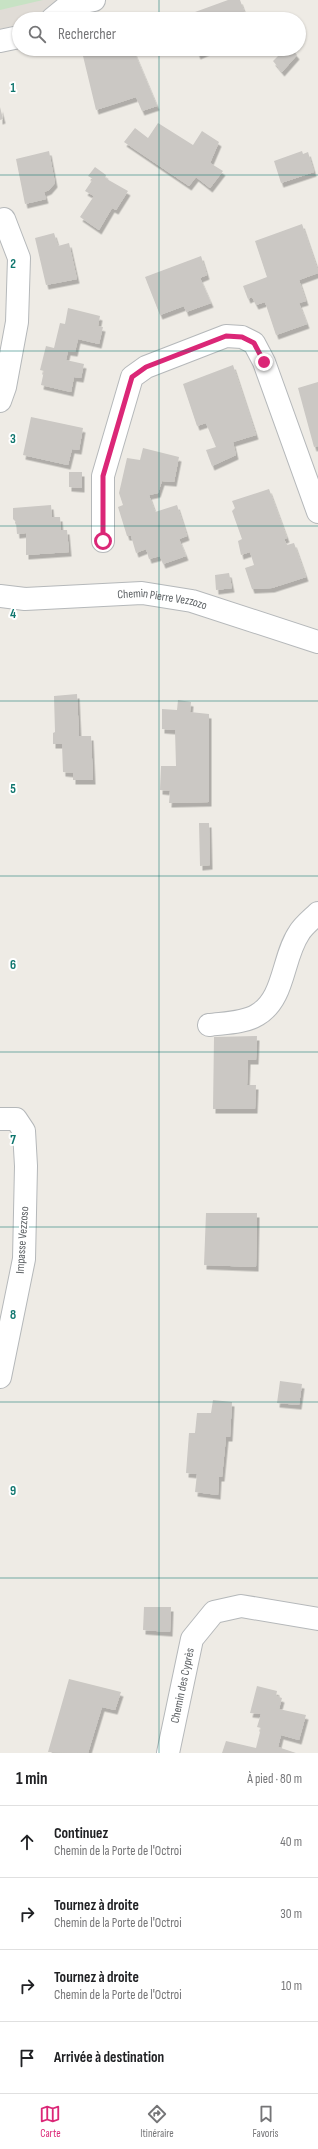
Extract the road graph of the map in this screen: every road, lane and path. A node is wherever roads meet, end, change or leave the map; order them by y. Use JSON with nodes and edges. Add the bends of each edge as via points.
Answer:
{"nodes":[{"id":1,"x":94,"y":0,"type":"edge"},
{"id":2,"x":60,"y":12,"type":"edge"},
{"id":3,"x":12,"y":39,"type":"edge"},
{"id":4,"x":0,"y":42,"type":"edge"},
{"id":5,"x":4,"y":219,"type":"dead end"},
{"id":6,"x":0,"y":401,"type":"edge"},
{"id":7,"x":318,"y":512,"type":"edge"},
{"id":8,"x":103,"y":541,"type":"dead end"},
{"id":9,"x":0,"y":596,"type":"edge"},
{"id":10,"x":318,"y":642,"type":"edge"},
{"id":11,"x":318,"y":913,"type":"edge"},
{"id":12,"x":209,"y":1025,"type":"dead end"},
{"id":13,"x":0,"y":1119,"type":"edge"},
{"id":14,"x":0,"y":1377,"type":"edge"},
{"id":15,"x":318,"y":1619,"type":"edge"},
{"id":16,"x":168,"y":1753,"type":"edge"}],
"edges":[{"from":1,"to":2,"type":"street","via":[[69,5]]},
{"from":3,"to":4,"type":"street"},
{"from":5,"to":6,"type":"street","via":[[19,258],[17,322]]},
{"from":7,"to":8,"type":"street","via":[[264,362],[254,343],[242,337],[226,336],[146,367],[132,377],[103,476]]},
{"from":9,"to":10,"type":"street","name":"Chemin Pierre Vezzozo","via":[[25,599],[142,593],[192,601]]},
{"from":11,"to":12,"type":"street","via":[[299,933],[285,964],[275,997],[258,1015]]},
{"from":13,"to":14,"type":"street","name":"Impasse Vezzoso","via":[[16,1119],[24,1131],[26,1166],[24,1259]]},
{"from":15,"to":16,"type":"street","name":"Chemin des Cyprès","via":[[241,1606],[214,1612],[192,1638]]}]}
